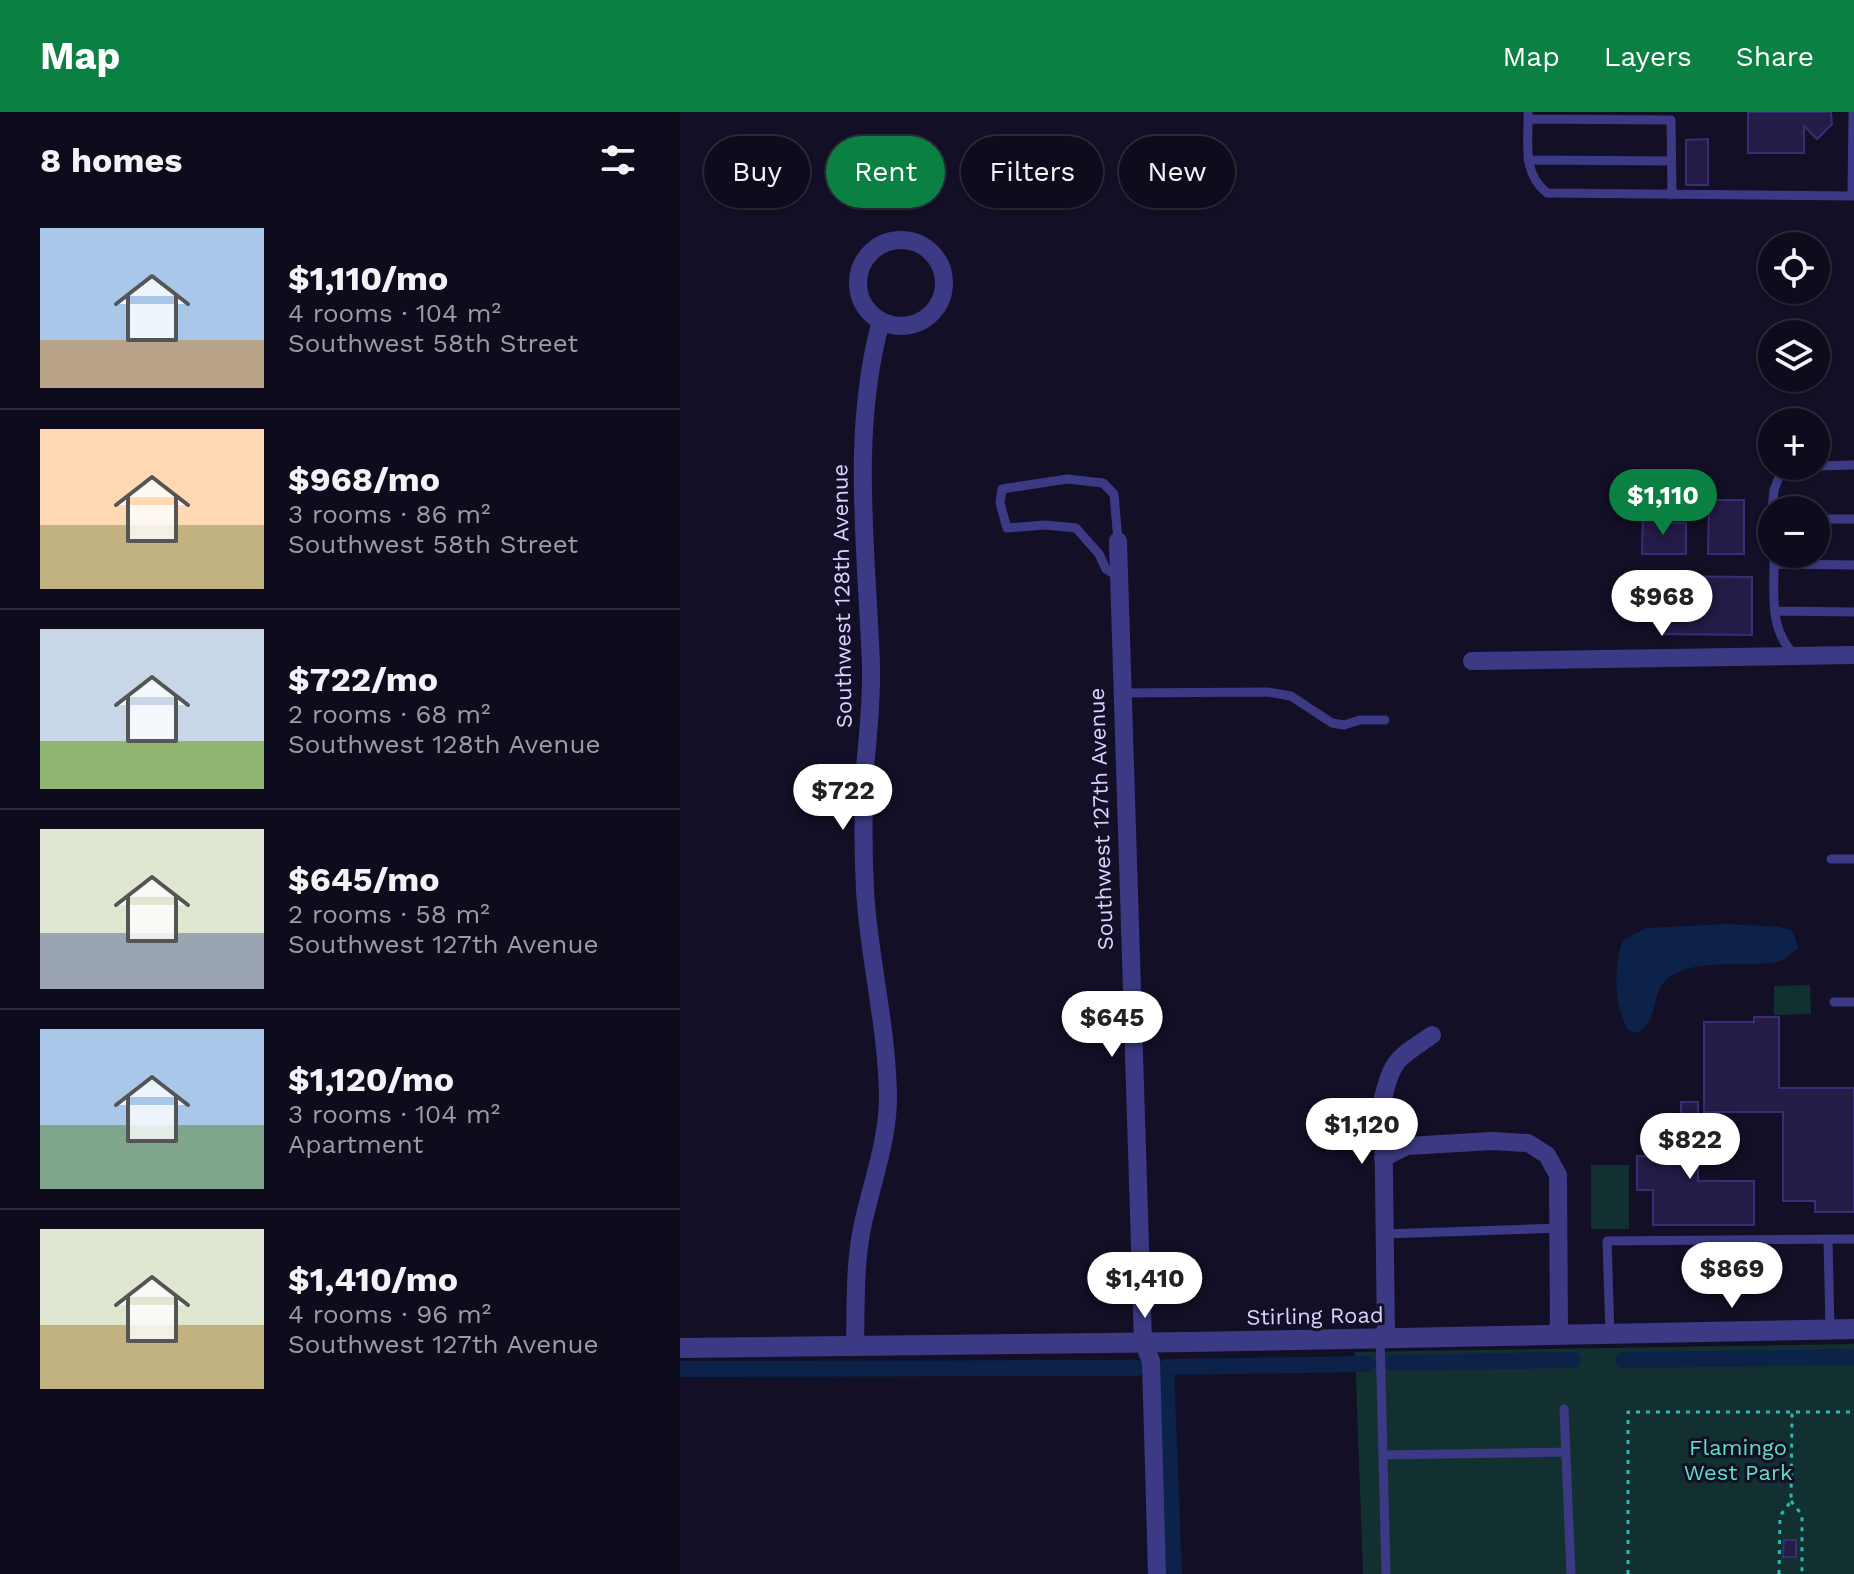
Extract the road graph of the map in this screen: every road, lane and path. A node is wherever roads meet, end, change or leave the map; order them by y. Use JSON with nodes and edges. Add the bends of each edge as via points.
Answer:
{"nodes":[{"id":1,"x":1853,"y":112,"type":"edge"},
{"id":2,"x":1528,"y":116,"type":"edge"},
{"id":3,"x":1528,"y":160,"type":"junction"},
{"id":4,"x":1671,"y":161,"type":"junction"},
{"id":5,"x":1672,"y":195,"type":"junction"},
{"id":6,"x":1853,"y":196,"type":"edge"},
{"id":7,"x":881,"y":321,"type":"junction"},
{"id":8,"x":1854,"y":465,"type":"edge"},
{"id":9,"x":1830,"y":466,"type":"edge"},
{"id":10,"x":1830,"y":519,"type":"edge"},
{"id":11,"x":1854,"y":519,"type":"edge"},
{"id":12,"x":1118,"y":541,"type":"joint"},
{"id":13,"x":1830,"y":563,"type":"edge"},
{"id":14,"x":1854,"y":565,"type":"edge"},
{"id":15,"x":1774,"y":568,"type":"edge"},
{"id":16,"x":1118,"y":576,"type":"junction"},
{"id":17,"x":1775,"y":611,"type":"junction"},
{"id":18,"x":1854,"y":612,"type":"edge"},
{"id":19,"x":1854,"y":655,"type":"edge"},
{"id":20,"x":1797,"y":658,"type":"junction"},
{"id":21,"x":1472,"y":661,"type":"dead end"},
{"id":22,"x":1121,"y":693,"type":"junction"},
{"id":23,"x":1385,"y":720,"type":"dead end"},
{"id":24,"x":1831,"y":859,"type":"dead end"},
{"id":25,"x":1854,"y":859,"type":"edge"},
{"id":26,"x":1834,"y":1002,"type":"dead end"},
{"id":27,"x":1854,"y":1002,"type":"edge"},
{"id":28,"x":1432,"y":1035,"type":"dead end"},
{"id":29,"x":1383,"y":1158,"type":"junction"},
{"id":30,"x":1559,"y":1228,"type":"junction"},
{"id":31,"x":1384,"y":1234,"type":"junction"},
{"id":32,"x":1828,"y":1239,"type":"junction"},
{"id":33,"x":1854,"y":1239,"type":"edge"},
{"id":34,"x":1854,"y":1329,"type":"edge"},
{"id":35,"x":1830,"y":1330,"type":"junction"},
{"id":36,"x":1610,"y":1334,"type":"junction"},
{"id":37,"x":1559,"y":1335,"type":"junction"},
{"id":38,"x":1383,"y":1338,"type":"junction"},
{"id":39,"x":1143,"y":1342,"type":"junction"},
{"id":40,"x":855,"y":1346,"type":"junction"},
{"id":41,"x":680,"y":1348,"type":"edge"},
{"id":42,"x":1564,"y":1409,"type":"dead end"},
{"id":43,"x":1792,"y":1412,"type":"junction"},
{"id":44,"x":1854,"y":1412,"type":"edge"},
{"id":45,"x":1566,"y":1452,"type":"junction"},
{"id":46,"x":1383,"y":1455,"type":"junction"},
{"id":47,"x":1791,"y":1501,"type":"junction"},
{"id":48,"x":1157,"y":1574,"type":"edge"},
{"id":49,"x":1386,"y":1574,"type":"edge"},
{"id":50,"x":1571,"y":1574,"type":"edge"},
{"id":51,"x":1628,"y":1574,"type":"edge"},
{"id":52,"x":1779,"y":1574,"type":"edge"},
{"id":53,"x":1802,"y":1574,"type":"edge"}],
"edges":[{"from":1,"to":6,"type":"lane"},
{"from":2,"to":3,"type":"lane"},
{"from":2,"to":4,"type":"lane","via":[[1671,120]]},
{"from":3,"to":4,"type":"lane"},
{"from":3,"to":5,"type":"lane","via":[[1534,182],[1547,193]]},
{"from":4,"to":5,"type":"lane"},
{"from":5,"to":6,"type":"lane"},
{"from":7,"to":7,"type":"street","via":[[859,292],[867,256],[900,240],[915,242],[937,259],[943,272],[941,300],[922,321],[909,326]]},
{"from":7,"to":40,"type":"street","name":"Southwest 128th Avenue","via":[[864,436],[871,692],[864,805],[865,890],[888,1104],[856,1263]]},
{"from":8,"to":9,"type":"lane"},
{"from":10,"to":11,"type":"lane"},
{"from":12,"to":16,"type":"street","name":"Southwest 127th Avenue"},
{"from":12,"to":16,"type":"lane","via":[[1114,494],[1103,483],[1067,479],[1002,489],[1007,528],[1076,528],[1106,569]]},
{"from":13,"to":14,"type":"lane"},
{"from":15,"to":17,"type":"lane"},
{"from":16,"to":22,"type":"street","name":"Southwest 127th Avenue"},
{"from":17,"to":18,"type":"lane"},
{"from":17,"to":20,"type":"lane","via":[[1780,639]]},
{"from":19,"to":20,"type":"street"},
{"from":20,"to":21,"type":"street"},
{"from":22,"to":23,"type":"lane","via":[[1268,692],[1291,696],[1332,723]]},
{"from":22,"to":39,"type":"street","name":"Southwest 127th Avenue"},
{"from":24,"to":25,"type":"lane"},
{"from":26,"to":27,"type":"lane"},
{"from":28,"to":29,"type":"street","via":[[1391,1067],[1383,1098]]},
{"from":29,"to":30,"type":"street","via":[[1407,1146],[1528,1143],[1547,1155],[1558,1175]]},
{"from":29,"to":31,"type":"street"},
{"from":30,"to":31,"type":"lane"},
{"from":30,"to":37,"type":"street"},
{"from":31,"to":38,"type":"street"},
{"from":32,"to":33,"type":"lane"},
{"from":32,"to":35,"type":"lane"},
{"from":32,"to":36,"type":"lane","via":[[1607,1241]]},
{"from":34,"to":35,"type":"street","name":"Stirling Road"},
{"from":35,"to":36,"type":"street","name":"Stirling Road"},
{"from":36,"to":37,"type":"street","name":"Stirling Road"},
{"from":37,"to":38,"type":"street","name":"Stirling Road"},
{"from":38,"to":39,"type":"street","name":"Stirling Road"},
{"from":38,"to":46,"type":"lane"},
{"from":39,"to":40,"type":"street","name":"Stirling Road"},
{"from":39,"to":48,"type":"street","name":"Southwest 127th Avenue","via":[[1151,1361]]},
{"from":40,"to":41,"type":"street","name":"Stirling Road"},
{"from":42,"to":45,"type":"lane"},
{"from":43,"to":44,"type":"path"},
{"from":43,"to":47,"type":"path"},
{"from":43,"to":51,"type":"path","via":[[1628,1412]]},
{"from":45,"to":46,"type":"lane"},
{"from":45,"to":50,"type":"lane"},
{"from":46,"to":49,"type":"lane"},
{"from":47,"to":52,"type":"path","via":[[1780,1516]]},
{"from":47,"to":53,"type":"path","via":[[1802,1515]]}]}
